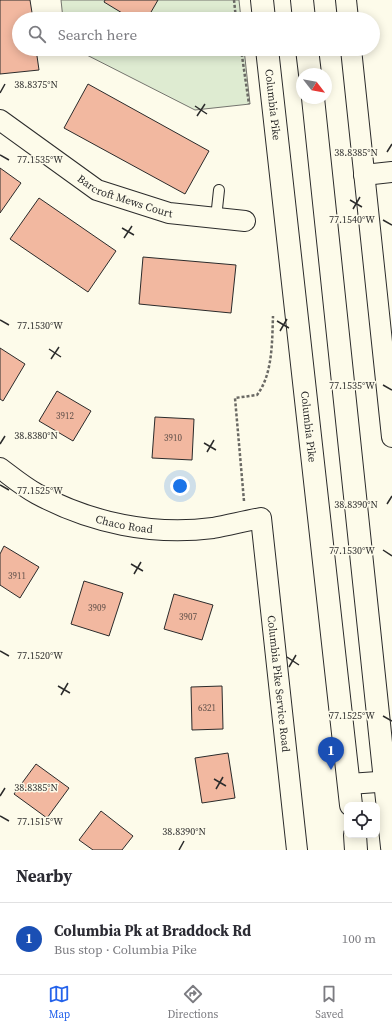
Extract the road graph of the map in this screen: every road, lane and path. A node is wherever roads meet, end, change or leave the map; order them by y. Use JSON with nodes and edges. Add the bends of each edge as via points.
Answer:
{"nodes":[{"id":1,"x":234,"y":0,"type":"edge"},
{"id":2,"x":262,"y":0,"type":"edge"},
{"id":3,"x":302,"y":0,"type":"edge"},
{"id":4,"x":346,"y":0,"type":"edge"},
{"id":5,"x":235,"y":12,"type":"edge"},
{"id":6,"x":263,"y":12,"type":"edge"},
{"id":7,"x":303,"y":12,"type":"edge"},
{"id":8,"x":347,"y":12,"type":"edge"},
{"id":9,"x":242,"y":56,"type":"edge"},
{"id":10,"x":268,"y":56,"type":"edge"},
{"id":11,"x":308,"y":56,"type":"edge"},
{"id":12,"x":352,"y":56,"type":"edge"},
{"id":13,"x":309,"y":68,"type":"edge"},
{"id":14,"x":314,"y":104,"type":"edge"},
{"id":15,"x":250,"y":111,"type":"dead end"},
{"id":16,"x":0,"y":120,"type":"edge"},
{"id":17,"x":392,"y":172,"type":"edge"},
{"id":18,"x":364,"y":175,"type":"junction"},
{"id":19,"x":219,"y":190,"type":"dead end"},
{"id":20,"x":216,"y":218,"type":"junction"},
{"id":21,"x":245,"y":221,"type":"dead end"},
{"id":22,"x":273,"y":311,"type":"dead end"},
{"id":23,"x":392,"y":437,"type":"edge"},
{"id":24,"x":0,"y":468,"type":"edge"},
{"id":25,"x":253,"y":519,"type":"junction"},
{"id":26,"x":388,"y":781,"type":"edge"},
{"id":27,"x":350,"y":795,"type":"edge"},
{"id":28,"x":355,"y":838,"type":"edge"},
{"id":29,"x":392,"y":847,"type":"edge"},
{"id":30,"x":297,"y":850,"type":"edge"},
{"id":31,"x":356,"y":850,"type":"edge"}],
"edges":[{"from":1,"to":5,"type":"path"},
{"from":2,"to":6,"type":"main road"},
{"from":3,"to":7,"type":"main road"},
{"from":4,"to":8,"type":"street"},
{"from":9,"to":15,"type":"path"},
{"from":10,"to":27,"type":"main road","name":"Columbia Pike"},
{"from":11,"to":13,"type":"main road"},
{"from":12,"to":18,"type":"street"},
{"from":14,"to":26,"type":"main road"},
{"from":16,"to":20,"type":"street","name":"Barcroft Mews Court","via":[[97,190],[169,213]]},
{"from":17,"to":18,"type":"street"},
{"from":18,"to":23,"type":"street"},
{"from":19,"to":20,"type":"lane"},
{"from":20,"to":21,"type":"street","name":"Barcroft Mews Court"},
{"from":22,"to":25,"type":"path","via":[[271,350],[261,390],[257,395],[235,398]]},
{"from":24,"to":25,"type":"street","name":"Chaco Road","via":[[36,494],[69,510],[107,522],[188,530],[214,528]]},
{"from":25,"to":30,"type":"street","name":"Columbia Pike Service Road"},
{"from":26,"to":27,"type":"street"},
{"from":26,"to":29,"type":"main road"},
{"from":28,"to":31,"type":"main road"}]}
